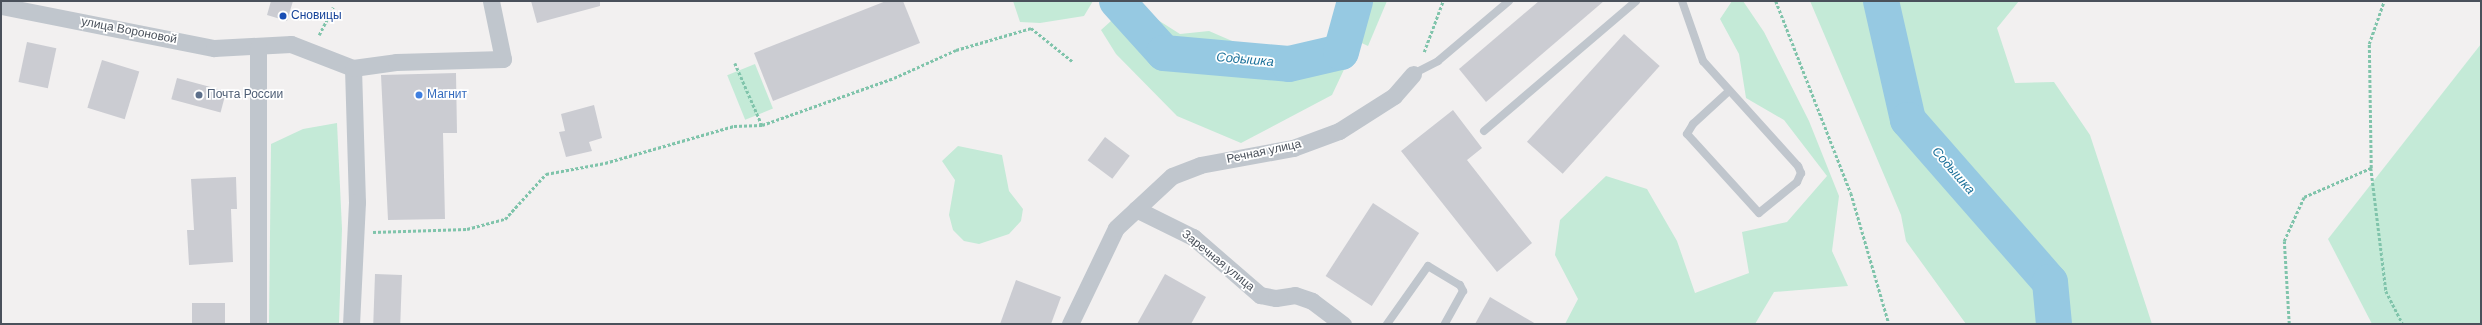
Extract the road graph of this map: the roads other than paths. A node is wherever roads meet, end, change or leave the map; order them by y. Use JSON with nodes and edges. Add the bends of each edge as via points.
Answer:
{"nodes":[{"id":1,"x":491,"y":1,"type":"edge"},
{"id":2,"x":1509,"y":1,"type":"edge"},
{"id":3,"x":1636,"y":1,"type":"edge"},
{"id":4,"x":1682,"y":1,"type":"edge"},
{"id":5,"x":1,"y":6,"type":"edge"},
{"id":6,"x":258,"y":47,"type":"junction"},
{"id":7,"x":353,"y":68,"type":"junction"},
{"id":8,"x":1413,"y":74,"type":"joint"},
{"id":9,"x":1729,"y":91,"type":"junction"},
{"id":10,"x":1484,"y":131,"type":"dead end"},
{"id":11,"x":1136,"y":209,"type":"junction"},
{"id":12,"x":258,"y":324,"type":"edge"},
{"id":13,"x":351,"y":324,"type":"edge"},
{"id":14,"x":1070,"y":324,"type":"edge"},
{"id":15,"x":1343,"y":324,"type":"edge"},
{"id":16,"x":1387,"y":324,"type":"edge"},
{"id":17,"x":1445,"y":324,"type":"edge"}],
"edges":[{"from":1,"to":7,"type":"street","via":[[503,59],[396,62]]},
{"from":2,"to":8,"type":"lane","via":[[1438,61]]},
{"from":3,"to":10,"type":"lane"},
{"from":4,"to":9,"type":"lane","via":[[1702,61]]},
{"from":5,"to":6,"type":"street","name":"улица Вороновой","via":[[214,48]]},
{"from":6,"to":7,"type":"street","name":"улица Вороновой","via":[[278,43],[312,49]]},
{"from":6,"to":12,"type":"street"},
{"from":7,"to":13,"type":"street","via":[[356,233]]},
{"from":8,"to":11,"type":"street","name":"Речная улица","via":[[1394,96],[1339,131],[1293,148],[1200,165],[1172,176]]},
{"from":9,"to":9,"type":"lane","via":[[1798,166],[1801,173],[1797,182],[1759,213],[1687,134],[1692,124]]},
{"from":11,"to":14,"type":"street","name":"Речная улица","via":[[1116,228]]},
{"from":11,"to":15,"type":"street","name":"Заречная улица","via":[[1193,237],[1260,295],[1276,298],[1295,295],[1312,301]]},
{"from":16,"to":17,"type":"lane","via":[[1428,266],[1460,285],[1463,291]]}]}
